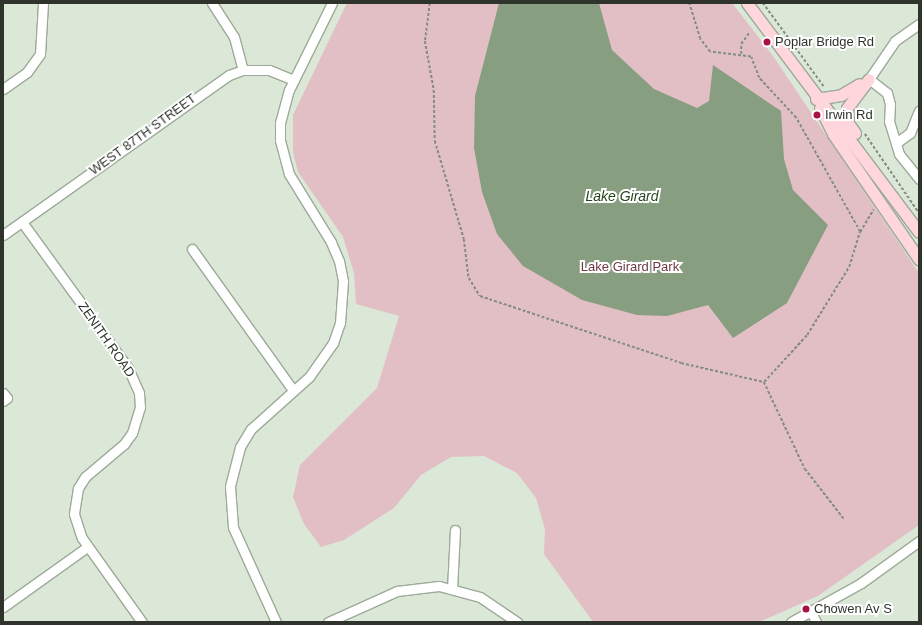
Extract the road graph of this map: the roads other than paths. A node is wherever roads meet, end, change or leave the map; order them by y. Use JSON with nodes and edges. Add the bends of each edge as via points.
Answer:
{"nodes":[{"id":1,"x":43,"y":3,"type":"edge"},
{"id":2,"x":212,"y":3,"type":"edge"},
{"id":3,"x":332,"y":3,"type":"edge"},
{"id":4,"x":747,"y":3,"type":"edge"},
{"id":5,"x":919,"y":24,"type":"edge"},
{"id":6,"x":243,"y":70,"type":"junction"},
{"id":7,"x":869,"y":79,"type":"junction"},
{"id":8,"x":294,"y":80,"type":"junction"},
{"id":9,"x":3,"y":89,"type":"edge"},
{"id":10,"x":816,"y":99,"type":"junction"},
{"id":11,"x":919,"y":111,"type":"edge"},
{"id":12,"x":896,"y":143,"type":"junction"},
{"id":13,"x":872,"y":165,"type":"junction"},
{"id":14,"x":919,"y":179,"type":"edge"},
{"id":15,"x":22,"y":222,"type":"junction"},
{"id":16,"x":919,"y":232,"type":"edge"},
{"id":17,"x":3,"y":235,"type":"edge"},
{"id":18,"x":192,"y":249,"type":"dead end"},
{"id":19,"x":919,"y":258,"type":"edge"},
{"id":20,"x":293,"y":390,"type":"junction"},
{"id":21,"x":3,"y":393,"type":"edge"},
{"id":22,"x":3,"y":401,"type":"edge"},
{"id":23,"x":455,"y":530,"type":"dead end"},
{"id":24,"x":919,"y":541,"type":"edge"},
{"id":25,"x":88,"y":547,"type":"junction"},
{"id":26,"x":452,"y":589,"type":"junction"},
{"id":27,"x":3,"y":607,"type":"edge"},
{"id":28,"x":811,"y":612,"type":"junction"},
{"id":29,"x":142,"y":622,"type":"edge"},
{"id":30,"x":276,"y":622,"type":"edge"},
{"id":31,"x":328,"y":622,"type":"edge"},
{"id":32,"x":517,"y":622,"type":"edge"},
{"id":33,"x":791,"y":622,"type":"edge"},
{"id":34,"x":816,"y":622,"type":"edge"}],
"edges":[{"from":1,"to":9,"type":"street","via":[[40,54],[27,72]]},
{"from":2,"to":6,"type":"street","via":[[234,37]]},
{"from":3,"to":8,"type":"street"},
{"from":4,"to":10,"type":"main road"},
{"from":5,"to":7,"type":"street","via":[[895,41]]},
{"from":6,"to":8,"type":"street","name":"WEST 87TH STREET","via":[[269,70]]},
{"from":6,"to":15,"type":"street","name":"WEST 87TH STREET","via":[[218,81]]},
{"from":7,"to":10,"type":"main road","via":[[841,95]]},
{"from":7,"to":12,"type":"street","via":[[887,93],[890,104],[889,121]]},
{"from":7,"to":13,"type":"main road","via":[[865,88],[851,99],[846,115]]},
{"from":8,"to":20,"type":"street","via":[[280,123],[283,158],[331,242],[340,268],[343,302],[340,323],[329,349],[309,377]]},
{"from":10,"to":13,"type":"main road"},
{"from":10,"to":19,"type":"main road","via":[[833,134]]},
{"from":11,"to":12,"type":"street","via":[[910,133]]},
{"from":12,"to":14,"type":"street","via":[[899,154]]},
{"from":13,"to":16,"type":"main road"},
{"from":15,"to":17,"type":"street","name":"WEST 87TH STREET"},
{"from":15,"to":25,"type":"street","name":"ZENITH ROAD","via":[[128,368],[139,393],[140,407],[132,433],[78,488],[74,514]]},
{"from":18,"to":20,"type":"street"},
{"from":20,"to":30,"type":"street","via":[[251,429],[240,447],[230,486],[233,527]]},
{"from":21,"to":22,"type":"street","via":[[7,398]]},
{"from":23,"to":26,"type":"street"},
{"from":24,"to":28,"type":"street","via":[[861,583]]},
{"from":25,"to":27,"type":"street"},
{"from":25,"to":29,"type":"street","name":"ZENITH ROAD"},
{"from":26,"to":31,"type":"street","via":[[418,587],[397,591]]},
{"from":26,"to":32,"type":"street","via":[[480,597]]},
{"from":28,"to":33,"type":"street"},
{"from":28,"to":34,"type":"street"}]}
